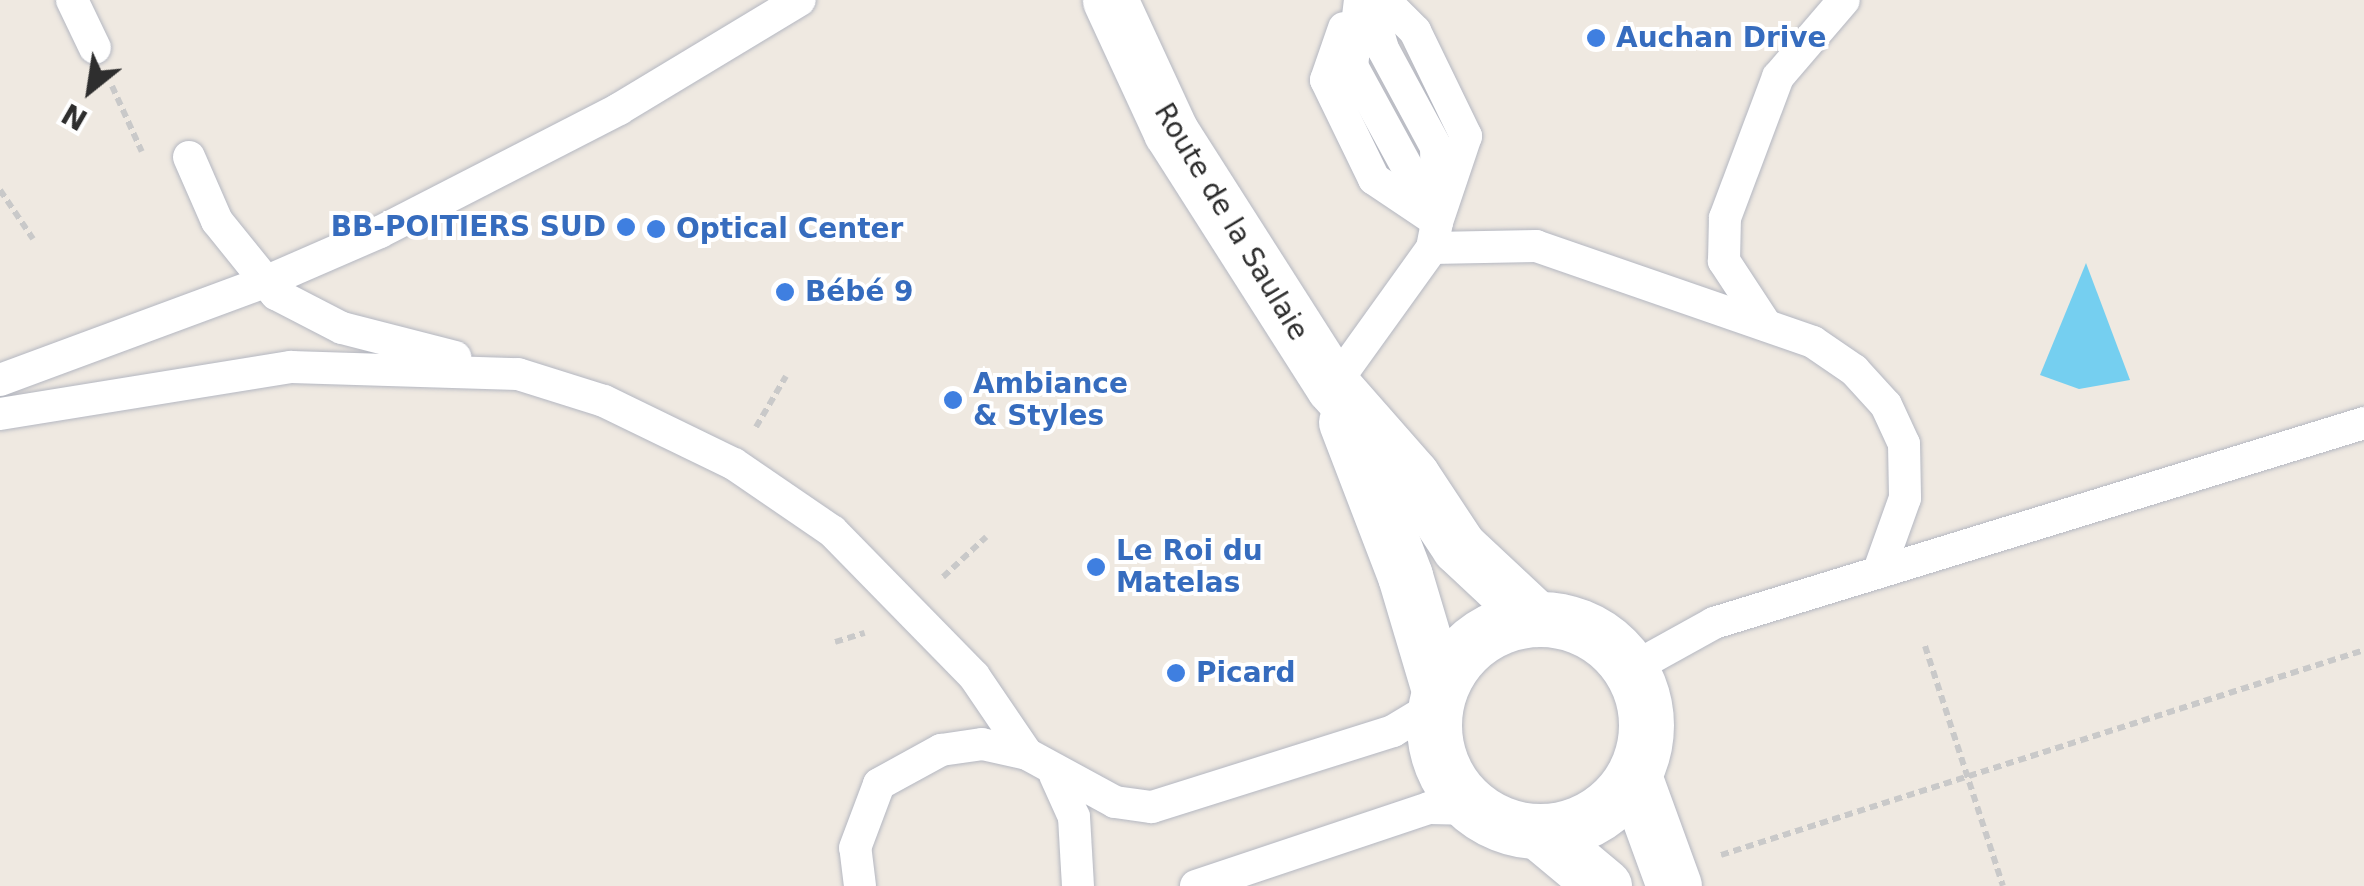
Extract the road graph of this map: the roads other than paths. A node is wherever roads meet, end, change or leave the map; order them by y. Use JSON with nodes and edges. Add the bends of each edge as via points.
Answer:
{"nodes":[{"id":1,"x":72,"y":0,"type":"edge"},
{"id":2,"x":800,"y":0,"type":"edge"},
{"id":3,"x":1110,"y":0,"type":"edge"},
{"id":4,"x":1357,"y":0,"type":"edge"},
{"id":5,"x":1368,"y":0,"type":"edge"},
{"id":6,"x":1384,"y":0,"type":"edge"},
{"id":7,"x":1844,"y":0,"type":"edge"},
{"id":8,"x":95,"y":48,"type":"road end"},
{"id":9,"x":189,"y":157,"type":"dead end"},
{"id":10,"x":1434,"y":235,"type":"junction"},
{"id":11,"x":265,"y":282,"type":"junction"},
{"id":12,"x":1766,"y":325,"type":"junction"},
{"id":13,"x":518,"y":374,"type":"junction"},
{"id":14,"x":0,"y":380,"type":"edge"},
{"id":15,"x":1332,"y":386,"type":"junction"},
{"id":16,"x":0,"y":414,"type":"edge"},
{"id":17,"x":2364,"y":423,"type":"edge"},
{"id":18,"x":1880,"y":568,"type":"junction"},
{"id":19,"x":1536,"y":619,"type":"junction"},
{"id":20,"x":1631,"y":668,"type":"junction"},
{"id":21,"x":1437,"y":697,"type":"junction"},
{"id":22,"x":1027,"y":754,"type":"junction"},
{"id":23,"x":1055,"y":775,"type":"junction"},
{"id":24,"x":1634,"y":776,"type":"junction"},
{"id":25,"x":1475,"y":810,"type":"junction"},
{"id":26,"x":1538,"y":832,"type":"junction"},
{"id":27,"x":1671,"y":879,"type":"edge"},
{"id":28,"x":860,"y":886,"type":"edge"},
{"id":29,"x":1078,"y":886,"type":"edge"},
{"id":30,"x":1196,"y":886,"type":"edge"},
{"id":31,"x":1604,"y":886,"type":"edge"}],
"edges":[{"from":1,"to":8,"type":"lane"},
{"from":2,"to":11,"type":"lane","via":[[498,174]]},
{"from":3,"to":15,"type":"street","name":"Route de la Saulaie","via":[[1171,132]]},
{"from":4,"to":10,"type":"lane","via":[[1352,66]]},
{"from":5,"to":10,"type":"lane","via":[[1383,49],[1436,147]]},
{"from":6,"to":10,"type":"lane","via":[[1416,32],[1466,136]]},
{"from":7,"to":12,"type":"lane","via":[[1778,77],[1725,218],[1724,261]]},
{"from":9,"to":11,"type":"lane","via":[[217,221]]},
{"from":10,"to":12,"type":"lane","via":[[1536,246]]},
{"from":10,"to":15,"type":"lane"},
{"from":11,"to":13,"type":"lane","via":[[342,328]]},
{"from":11,"to":14,"type":"lane"},
{"from":12,"to":18,"type":"lane","via":[[1813,342],[1854,370],[1886,404],[1904,444],[1906,498]]},
{"from":13,"to":16,"type":"lane","via":[[291,367]]},
{"from":13,"to":22,"type":"lane","via":[[664,425],[832,530],[974,676]]},
{"from":15,"to":19,"type":"street","name":"Route de la Saulaie","via":[[1412,476],[1458,546]]},
{"from":15,"to":21,"type":"street","name":"Route de la Saulaie","via":[[1406,576]]},
{"from":17,"to":18,"type":"lane"},
{"from":18,"to":20,"type":"lane","via":[[1714,623]]},
{"from":19,"to":20,"type":"street","via":[[1573,624],[1606,642]]},
{"from":19,"to":21,"type":"street","via":[[1476,640]]},
{"from":20,"to":24,"type":"street","via":[[1646,722]]},
{"from":21,"to":23,"type":"lane","via":[[1393,731],[1152,807],[1115,802]]},
{"from":21,"to":25,"type":"street","via":[[1440,763]]},
{"from":22,"to":23,"type":"lane"},
{"from":22,"to":28,"type":"lane","via":[[982,744],[941,750],[879,784],[855,848]]},
{"from":23,"to":29,"type":"lane","via":[[1074,817]]},
{"from":24,"to":26,"type":"street","via":[[1610,806],[1576,826]]},
{"from":24,"to":27,"type":"street"},
{"from":25,"to":26,"type":"street","via":[[1504,826]]},
{"from":25,"to":30,"type":"lane","via":[[1428,808]]},
{"from":26,"to":31,"type":"street"}]}
